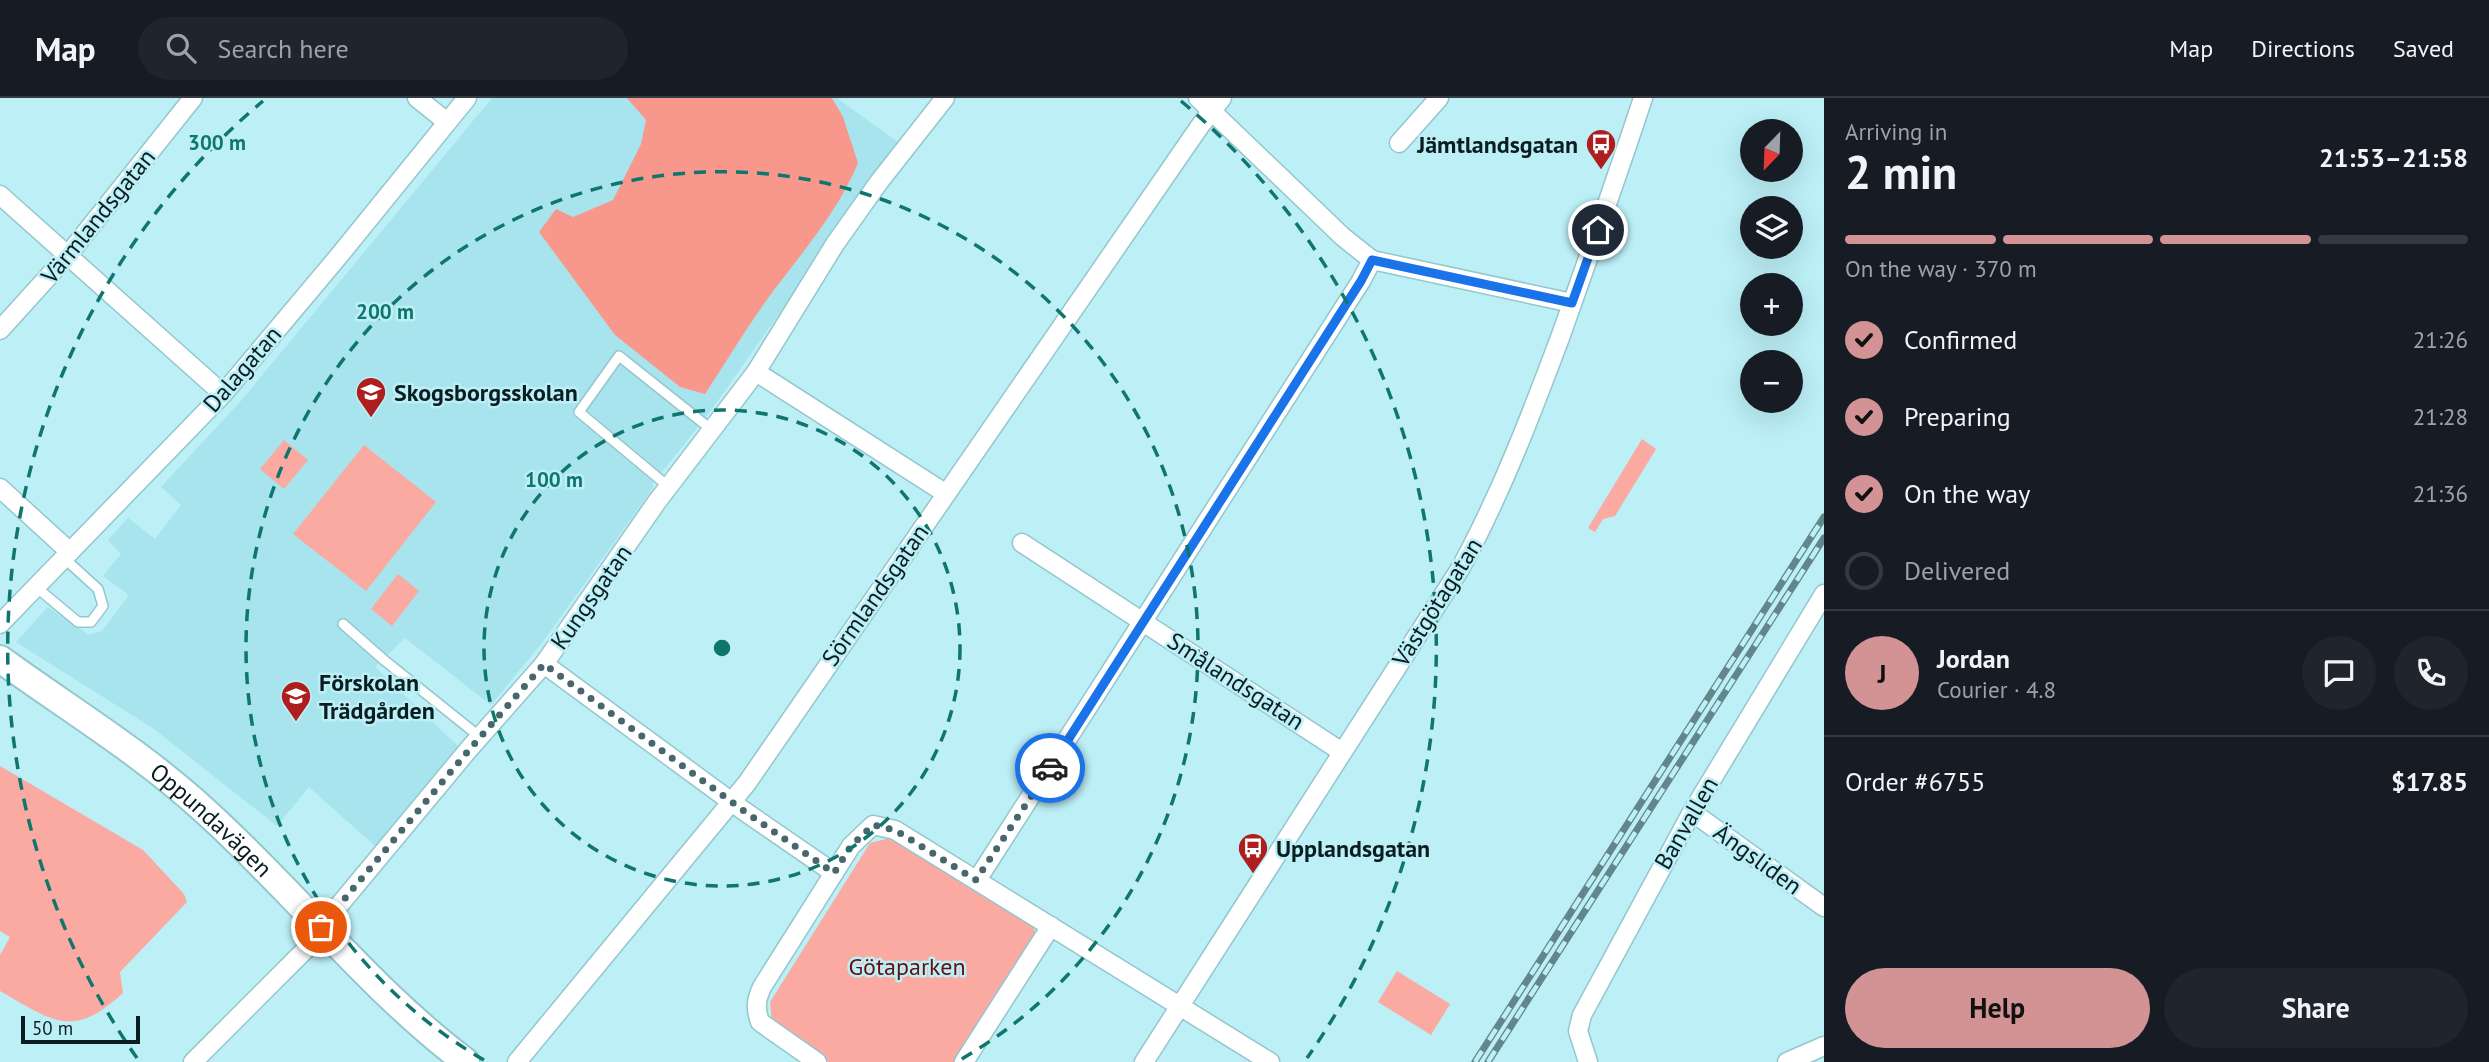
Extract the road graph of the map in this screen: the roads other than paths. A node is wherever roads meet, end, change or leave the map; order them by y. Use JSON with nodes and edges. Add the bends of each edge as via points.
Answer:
{"nodes":[{"id":1,"x":193,"y":98,"type":"edge"},
{"id":2,"x":417,"y":98,"type":"edge"},
{"id":3,"x":467,"y":98,"type":"edge"},
{"id":4,"x":945,"y":98,"type":"edge"},
{"id":5,"x":1198,"y":98,"type":"edge"},
{"id":6,"x":1439,"y":98,"type":"edge"},
{"id":7,"x":1643,"y":98,"type":"edge"},
{"id":8,"x":1217,"y":104,"type":"edge"},
{"id":9,"x":447,"y":122,"type":"junction"},
{"id":10,"x":1399,"y":143,"type":"dead end"},
{"id":11,"x":0,"y":195,"type":"edge"},
{"id":12,"x":67,"y":256,"type":"junction"},
{"id":13,"x":1372,"y":260,"type":"junction"},
{"id":14,"x":1572,"y":303,"type":"junction"},
{"id":15,"x":0,"y":330,"type":"edge"},
{"id":16,"x":755,"y":372,"type":"junction"},
{"id":17,"x":223,"y":394,"type":"junction"},
{"id":18,"x":712,"y":430,"type":"junction"},
{"id":19,"x":669,"y":487,"type":"junction"},
{"id":20,"x":0,"y":488,"type":"edge"},
{"id":21,"x":945,"y":493,"type":"junction"},
{"id":22,"x":1022,"y":543,"type":"dead end"},
{"id":23,"x":67,"y":555,"type":"junction"},
{"id":24,"x":36,"y":587,"type":"junction"},
{"id":25,"x":1824,"y":594,"type":"edge"},
{"id":26,"x":1817,"y":619,"type":"edge"},
{"id":27,"x":1143,"y":621,"type":"junction"},
{"id":28,"x":0,"y":624,"type":"edge"},
{"id":29,"x":343,"y":624,"type":"dead end"},
{"id":30,"x":0,"y":659,"type":"edge"},
{"id":31,"x":544,"y":664,"type":"junction"},
{"id":32,"x":480,"y":737,"type":"junction"},
{"id":33,"x":1342,"y":752,"type":"junction"},
{"id":34,"x":731,"y":800,"type":"junction"},
{"id":35,"x":1692,"y":812,"type":"junction"},
{"id":36,"x":834,"y":873,"type":"junction"},
{"id":37,"x":976,"y":880,"type":"junction"},
{"id":38,"x":1824,"y":907,"type":"edge"},
{"id":39,"x":1051,"y":926,"type":"junction"},
{"id":40,"x":321,"y":927,"type":"junction"},
{"id":41,"x":1180,"y":1004,"type":"junction"},
{"id":42,"x":1824,"y":1046,"type":"edge"},
{"id":43,"x":193,"y":1062,"type":"edge"},
{"id":44,"x":466,"y":1062,"type":"edge"},
{"id":45,"x":517,"y":1062,"type":"edge"},
{"id":46,"x":817,"y":1062,"type":"edge"},
{"id":47,"x":964,"y":1062,"type":"edge"},
{"id":48,"x":1144,"y":1062,"type":"edge"},
{"id":49,"x":1270,"y":1062,"type":"edge"},
{"id":50,"x":1588,"y":1062,"type":"edge"},
{"id":51,"x":1787,"y":1062,"type":"edge"}],
"edges":[{"from":1,"to":12,"type":"street","name":"Värmlandsgatan"},
{"from":2,"to":9,"type":"street"},
{"from":3,"to":9,"type":"street","name":"Dalagatan"},
{"from":4,"to":16,"type":"street","name":"Kungsgatan","via":[[835,244]]},
{"from":5,"to":8,"type":"street"},
{"from":6,"to":10,"type":"street"},
{"from":7,"to":14,"type":"street","name":"Västgötagatan"},
{"from":8,"to":13,"type":"street","via":[[1343,237]]},
{"from":8,"to":21,"type":"street","name":"Sörmlandsgatan"},
{"from":9,"to":17,"type":"street","name":"Dalagatan"},
{"from":11,"to":12,"type":"street"},
{"from":12,"to":15,"type":"street","name":"Värmlandsgatan"},
{"from":12,"to":17,"type":"street"},
{"from":13,"to":14,"type":"street"},
{"from":13,"to":27,"type":"street"},
{"from":14,"to":33,"type":"street","name":"Västgötagatan","via":[[1529,422],[1477,538]]},
{"from":16,"to":18,"type":"street","name":"Kungsgatan"},
{"from":16,"to":21,"type":"street"},
{"from":17,"to":23,"type":"street","name":"Dalagatan"},
{"from":18,"to":19,"type":"street","name":"Kungsgatan"},
{"from":18,"to":19,"type":"lane","via":[[619,356],[579,412]]},
{"from":19,"to":31,"type":"street","name":"Kungsgatan"},
{"from":20,"to":23,"type":"street"},
{"from":21,"to":34,"type":"street","name":"Sörmlandsgatan"},
{"from":22,"to":27,"type":"street","name":"Smålandsgatan"},
{"from":23,"to":24,"type":"street","name":"Dalagatan"},
{"from":23,"to":24,"type":"lane","via":[[98,589],[103,606],[91,622],[78,622]]},
{"from":24,"to":28,"type":"street","name":"Dalagatan"},
{"from":25,"to":26,"type":"street","name":"Banvallen"},
{"from":26,"to":35,"type":"street","name":"Banvallen"},
{"from":27,"to":33,"type":"street","name":"Smålandsgatan"},
{"from":27,"to":37,"type":"street"},
{"from":29,"to":32,"type":"lane"},
{"from":30,"to":40,"type":"main road","name":"Oppundavägen","via":[[162,773]]},
{"from":31,"to":32,"type":"street","name":"Kungsgatan"},
{"from":31,"to":34,"type":"street"},
{"from":32,"to":40,"type":"street","name":"Kungsgatan"},
{"from":33,"to":41,"type":"street","name":"Västgötagatan"},
{"from":34,"to":36,"type":"street"},
{"from":34,"to":45,"type":"street","name":"Sörmlandsgatan"},
{"from":35,"to":38,"type":"street","name":"Ängsliden"},
{"from":35,"to":50,"type":"street","name":"Banvallen","via":[[1582,1015],[1578,1031]]},
{"from":36,"to":37,"type":"street","via":[[863,833],[881,825]]},
{"from":36,"to":46,"type":"street","via":[[757,999],[756,1011],[769,1029]]},
{"from":37,"to":39,"type":"street"},
{"from":39,"to":41,"type":"street"},
{"from":39,"to":47,"type":"street"},
{"from":40,"to":43,"type":"street","name":"Kungsgatan","via":[[310,945]]},
{"from":40,"to":44,"type":"main road","name":"Oppundavägen","via":[[419,1025]]},
{"from":41,"to":48,"type":"street","name":"Västgötagatan"},
{"from":41,"to":49,"type":"street"},
{"from":42,"to":51,"type":"street"}]}
